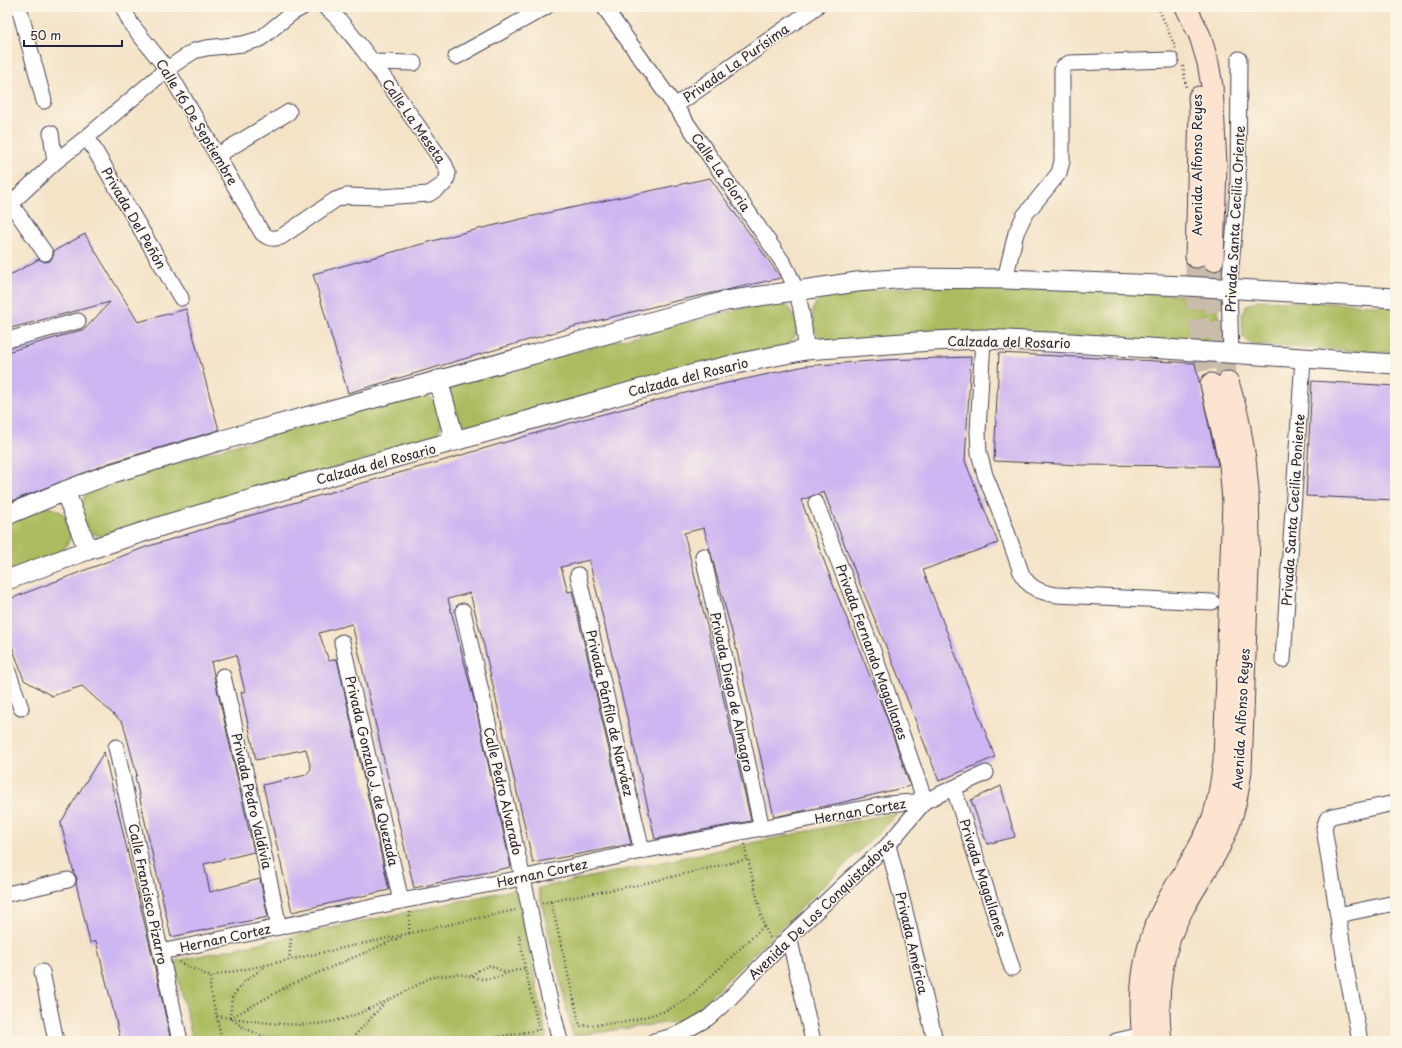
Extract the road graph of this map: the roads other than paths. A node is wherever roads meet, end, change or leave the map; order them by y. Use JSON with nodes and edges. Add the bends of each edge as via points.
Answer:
{"nodes":[{"id":1,"x":19,"y":7,"type":"edge"},
{"id":2,"x":123,"y":7,"type":"edge"},
{"id":3,"x":303,"y":7,"type":"edge"},
{"id":4,"x":325,"y":7,"type":"edge"},
{"id":5,"x":546,"y":7,"type":"edge"},
{"id":6,"x":604,"y":7,"type":"edge"},
{"id":7,"x":816,"y":7,"type":"edge"},
{"id":8,"x":1171,"y":7,"type":"edge"},
{"id":9,"x":1186,"y":7,"type":"edge"},
{"id":10,"x":456,"y":57,"type":"dead end"},
{"id":11,"x":1239,"y":59,"type":"dead end"},
{"id":12,"x":1171,"y":60,"type":"dead end"},
{"id":13,"x":373,"y":62,"type":"junction"},
{"id":14,"x":414,"y":63,"type":"dead end"},
{"id":15,"x":167,"y":69,"type":"junction"},
{"id":16,"x":44,"y":101,"type":"dead end"},
{"id":17,"x":675,"y":106,"type":"junction"},
{"id":18,"x":289,"y":112,"type":"dead end"},
{"id":19,"x":51,"y":133,"type":"dead end"},
{"id":20,"x":87,"y":137,"type":"junction"},
{"id":21,"x":218,"y":155,"type":"junction"},
{"id":22,"x":55,"y":162,"type":"junction"},
{"id":23,"x":9,"y":206,"type":"edge"},
{"id":24,"x":269,"y":238,"type":"joint"},
{"id":25,"x":45,"y":253,"type":"dead end"},
{"id":26,"x":1005,"y":279,"type":"junction"},
{"id":27,"x":1229,"y":288,"type":"junction"},
{"id":28,"x":797,"y":292,"type":"junction"},
{"id":29,"x":182,"y":298,"type":"dead end"},
{"id":30,"x":1395,"y":298,"type":"edge"},
{"id":31,"x":78,"y":321,"type":"dead end"},
{"id":32,"x":7,"y":340,"type":"edge"},
{"id":33,"x":983,"y":340,"type":"junction"},
{"id":34,"x":806,"y":350,"type":"junction"},
{"id":35,"x":1232,"y":355,"type":"junction"},
{"id":36,"x":1303,"y":359,"type":"junction"},
{"id":37,"x":1395,"y":364,"type":"edge"},
{"id":38,"x":438,"y":380,"type":"junction"},
{"id":39,"x":1220,"y":383,"type":"tunnel mouth"},
{"id":40,"x":455,"y":441,"type":"junction"},
{"id":41,"x":65,"y":490,"type":"junction"},
{"id":42,"x":816,"y":503,"type":"dead end"},
{"id":43,"x":7,"y":515,"type":"edge"},
{"id":44,"x":88,"y":550,"type":"junction"},
{"id":45,"x":702,"y":556,"type":"dead end"},
{"id":46,"x":578,"y":575,"type":"dead end"},
{"id":47,"x":7,"y":580,"type":"edge"},
{"id":48,"x":1212,"y":602,"type":"dead end"},
{"id":49,"x":463,"y":612,"type":"dead end"},
{"id":50,"x":342,"y":642,"type":"dead end"},
{"id":51,"x":1283,"y":660,"type":"dead end"},
{"id":52,"x":7,"y":669,"type":"edge"},
{"id":53,"x":223,"y":676,"type":"dead end"},
{"id":54,"x":21,"y":708,"type":"dead end"},
{"id":55,"x":116,"y":747,"type":"dead end"},
{"id":56,"x":986,"y":774,"type":"dead end"},
{"id":57,"x":954,"y":789,"type":"junction"},
{"id":58,"x":925,"y":801,"type":"junction"},
{"id":59,"x":1395,"y":803,"type":"edge"},
{"id":60,"x":762,"y":829,"type":"junction"},
{"id":61,"x":888,"y":845,"type":"junction"},
{"id":62,"x":642,"y":851,"type":"junction"},
{"id":63,"x":522,"y":878,"type":"junction"},
{"id":64,"x":68,"y":880,"type":"dead end"},
{"id":65,"x":7,"y":894,"type":"edge"},
{"id":66,"x":406,"y":900,"type":"junction"},
{"id":67,"x":1395,"y":903,"type":"edge"},
{"id":68,"x":1338,"y":915,"type":"junction"},
{"id":69,"x":285,"y":925,"type":"junction"},
{"id":70,"x":789,"y":937,"type":"junction"},
{"id":71,"x":168,"y":950,"type":"junction"},
{"id":72,"x":1012,"y":968,"type":"dead end"},
{"id":73,"x":42,"y":972,"type":"dead end"},
{"id":74,"x":686,"y":1036,"type":"edge"},
{"id":75,"x":1149,"y":1039,"type":"edge"},
{"id":76,"x":56,"y":1041,"type":"edge"},
{"id":77,"x":180,"y":1041,"type":"edge"},
{"id":78,"x":560,"y":1041,"type":"edge"},
{"id":79,"x":654,"y":1041,"type":"edge"},
{"id":80,"x":813,"y":1041,"type":"edge"},
{"id":81,"x":935,"y":1041,"type":"edge"},
{"id":82,"x":1116,"y":1041,"type":"edge"},
{"id":83,"x":1360,"y":1041,"type":"edge"}],
"edges":[{"from":1,"to":16,"type":"street"},
{"from":2,"to":15,"type":"street","name":"Calle 16 De Septiembre","via":[[131,24]]},
{"from":3,"to":15,"type":"street","via":[[260,39],[194,51]]},
{"from":4,"to":13,"type":"street","name":"Calle La Meseta","via":[[341,22]]},
{"from":5,"to":10,"type":"street"},
{"from":6,"to":17,"type":"street","name":"Calle La Gloria"},
{"from":7,"to":17,"type":"street","name":"Privada La Purísima"},
{"from":8,"to":9,"type":"main road","name":"Avenida Alfonso Reyes","via":[[1194,64],[1198,88],[1205,258],[1216,165],[1212,86],[1200,36]]},
{"from":11,"to":27,"type":"street","name":"Privada Santa Cecilia Oriente","via":[[1238,189]]},
{"from":12,"to":26,"type":"street","via":[[1066,64],[1062,70],[1062,161],[1059,172],[1024,216],[1014,240]]},
{"from":13,"to":14,"type":"street"},
{"from":13,"to":24,"type":"street","name":"Calle La Meseta","via":[[445,165],[448,173],[444,184],[429,194],[346,196],[335,200],[281,237]]},
{"from":15,"to":20,"type":"street"},
{"from":15,"to":21,"type":"street","name":"Calle 16 De Septiembre"},
{"from":17,"to":28,"type":"street","name":"Calle La Gloria","via":[[773,247]]},
{"from":18,"to":21,"type":"street"},
{"from":19,"to":22,"type":"street"},
{"from":20,"to":22,"type":"street"},
{"from":20,"to":29,"type":"street","name":"Privada Del Peñón"},
{"from":21,"to":24,"type":"street","name":"Calle 16 De Septiembre","via":[[262,233]]},
{"from":22,"to":23,"type":"street"},
{"from":23,"to":25,"type":"street"},
{"from":26,"to":27,"type":"street"},
{"from":26,"to":28,"type":"street","via":[[907,278],[857,282]]},
{"from":27,"to":30,"type":"street"},
{"from":27,"to":35,"type":"street","name":"Privada Santa Cecilia Oriente"},
{"from":28,"to":34,"type":"street","name":"Calle La Gloria","via":[[804,321]]},
{"from":28,"to":38,"type":"street","via":[[726,301]]},
{"from":31,"to":32,"type":"street"},
{"from":33,"to":34,"type":"street","name":"Calzada del Rosario"},
{"from":33,"to":35,"type":"street","name":"Calzada del Rosario","via":[[1071,343]]},
{"from":33,"to":48,"type":"street","via":[[979,454],[1022,575],[1028,584],[1036,590],[1056,595]]},
{"from":34,"to":40,"type":"street","name":"Calzada del Rosario","via":[[698,373]]},
{"from":35,"to":36,"type":"street","name":"Calzada del Rosario"},
{"from":36,"to":37,"type":"street","name":"Calzada del Rosario"},
{"from":36,"to":51,"type":"street","name":"Privada Santa Cecilia Poniente"},
{"from":38,"to":40,"type":"street"},
{"from":38,"to":41,"type":"street","via":[[219,441]]},
{"from":39,"to":75,"type":"main road","name":"Avenida Alfonso Reyes","via":[[1233,501],[1224,761],[1212,820],[1154,930],[1142,988],[1141,1015]]},
{"from":40,"to":44,"type":"street","name":"Calzada del Rosario","via":[[193,516]]},
{"from":41,"to":43,"type":"street"},
{"from":41,"to":44,"type":"street"},
{"from":42,"to":58,"type":"street","name":"Privada Fernando Magallanes","via":[[873,651]]},
{"from":44,"to":47,"type":"street","name":"Calzada del Rosario"},
{"from":45,"to":60,"type":"street","name":"Privada Diego de Almagro"},
{"from":46,"to":62,"type":"street","name":"Privada Pánfilo de Narváez"},
{"from":49,"to":63,"type":"street","name":"Calle Pedro Alvarado"},
{"from":50,"to":66,"type":"street","name":"Privada Gonzalo J. de Quezada"},
{"from":52,"to":54,"type":"street"},
{"from":53,"to":69,"type":"street","name":"Privada Pedro Valdivia","via":[[258,826]]},
{"from":55,"to":71,"type":"street","name":"Calle Francisco Pizarro"},
{"from":56,"to":57,"type":"street","name":"Avenida De Los Conquistadores"},
{"from":57,"to":58,"type":"street","name":"Avenida De Los Conquistadores"},
{"from":57,"to":72,"type":"street","name":"Privada Magallanes"},
{"from":58,"to":60,"type":"street","name":"Hernan Cortez","via":[[887,804]]},
{"from":58,"to":61,"type":"street","name":"Avenida De Los Conquistadores"},
{"from":59,"to":68,"type":"street","via":[[1327,819],[1324,828]]},
{"from":60,"to":62,"type":"street","name":"Hernan Cortez"},
{"from":61,"to":70,"type":"street","name":"Avenida De Los Conquistadores"},
{"from":61,"to":81,"type":"street","name":"Privada América"},
{"from":62,"to":63,"type":"street","name":"Hernan Cortez"},
{"from":63,"to":66,"type":"street","name":"Hernan Cortez"},
{"from":63,"to":78,"type":"street","name":"Calle Pedro Alvarado"},
{"from":64,"to":65,"type":"street"},
{"from":66,"to":69,"type":"street","name":"Hernan Cortez"},
{"from":67,"to":68,"type":"street"},
{"from":68,"to":83,"type":"street"},
{"from":69,"to":71,"type":"street","name":"Hernan Cortez"},
{"from":70,"to":74,"type":"street","name":"Avenida De Los Conquistadores","via":[[727,1001]]},
{"from":70,"to":80,"type":"street"},
{"from":71,"to":77,"type":"street","name":"Calle Francisco Pizarro"},
{"from":73,"to":76,"type":"street"},
{"from":74,"to":79,"type":"street","name":"Avenida De Los Conquistadores"},
{"from":75,"to":82,"type":"street"}]}
